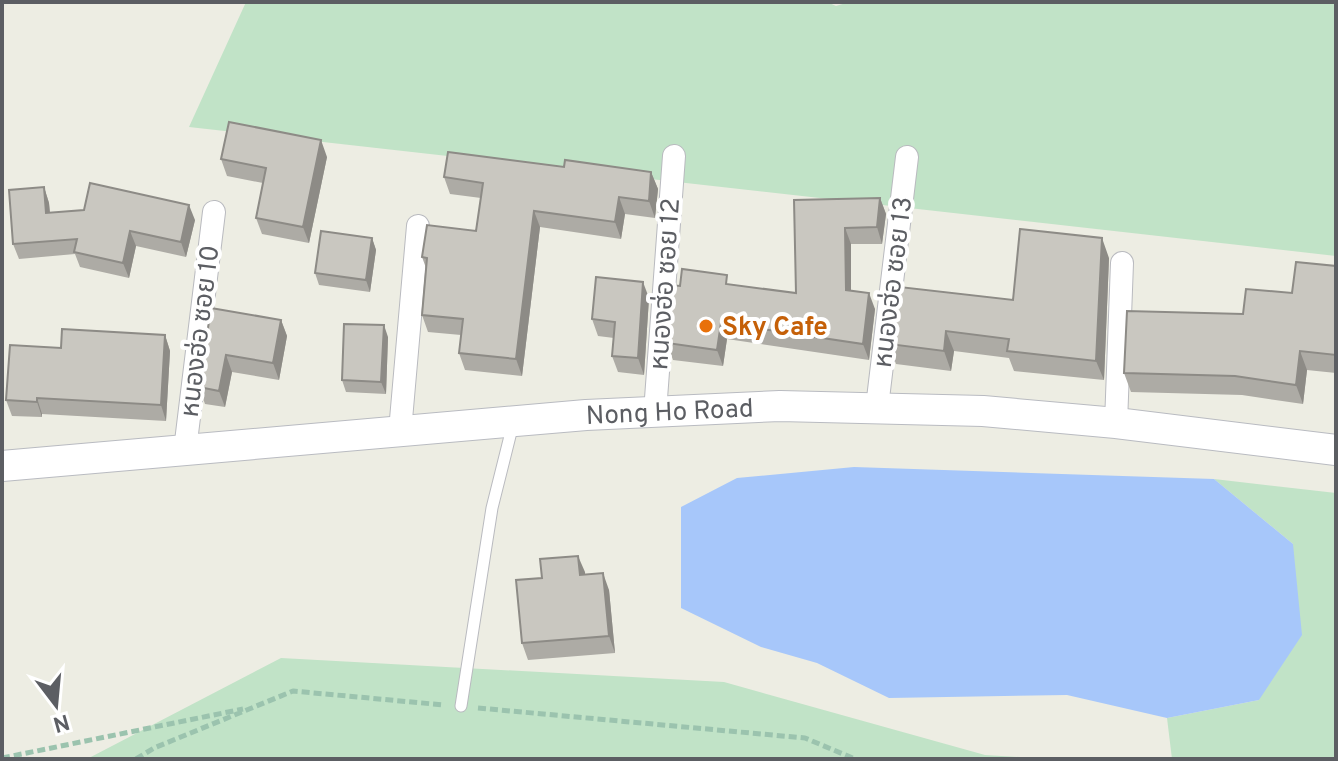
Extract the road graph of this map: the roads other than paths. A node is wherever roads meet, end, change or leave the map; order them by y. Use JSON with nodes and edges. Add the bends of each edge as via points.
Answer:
{"nodes":[{"id":1,"x":674,"y":156,"type":"dead end"},
{"id":2,"x":907,"y":157,"type":"dead end"},
{"id":3,"x":214,"y":212,"type":"dead end"},
{"id":4,"x":418,"y":226,"type":"dead end"},
{"id":5,"x":1122,"y":263,"type":"dead end"},
{"id":6,"x":877,"y":407,"type":"junction"},
{"id":7,"x":655,"y":412,"type":"junction"},
{"id":8,"x":513,"y":421,"type":"junction"},
{"id":9,"x":1116,"y":423,"type":"junction"},
{"id":10,"x":400,"y":431,"type":"junction"},
{"id":11,"x":185,"y":450,"type":"junction"},
{"id":12,"x":1336,"y":450,"type":"edge"},
{"id":13,"x":2,"y":466,"type":"edge"},
{"id":14,"x":461,"y":706,"type":"road end"}],
"edges":[{"from":1,"to":7,"type":"street","name":"หนองฮ่อ ซอย 12"},
{"from":2,"to":6,"type":"street","name":"หนองฮ่อ ซอย 13"},
{"from":3,"to":11,"type":"street","name":"หนองฮ่อ ซอย 10"},
{"from":4,"to":10,"type":"street"},
{"from":5,"to":9,"type":"street"},
{"from":6,"to":7,"type":"main road","name":"Nong Ho Road"},
{"from":6,"to":9,"type":"main road","name":"Nong Ho Road"},
{"from":7,"to":8,"type":"main road","name":"Nong Ho Road"},
{"from":8,"to":10,"type":"main road","name":"Nong Ho Road"},
{"from":8,"to":14,"type":"lane","via":[[492,508]]},
{"from":9,"to":12,"type":"main road","name":"Nong Ho Road"},
{"from":10,"to":11,"type":"main road","name":"Nong Ho Road"},
{"from":11,"to":13,"type":"main road","name":"Nong Ho Road"}]}
